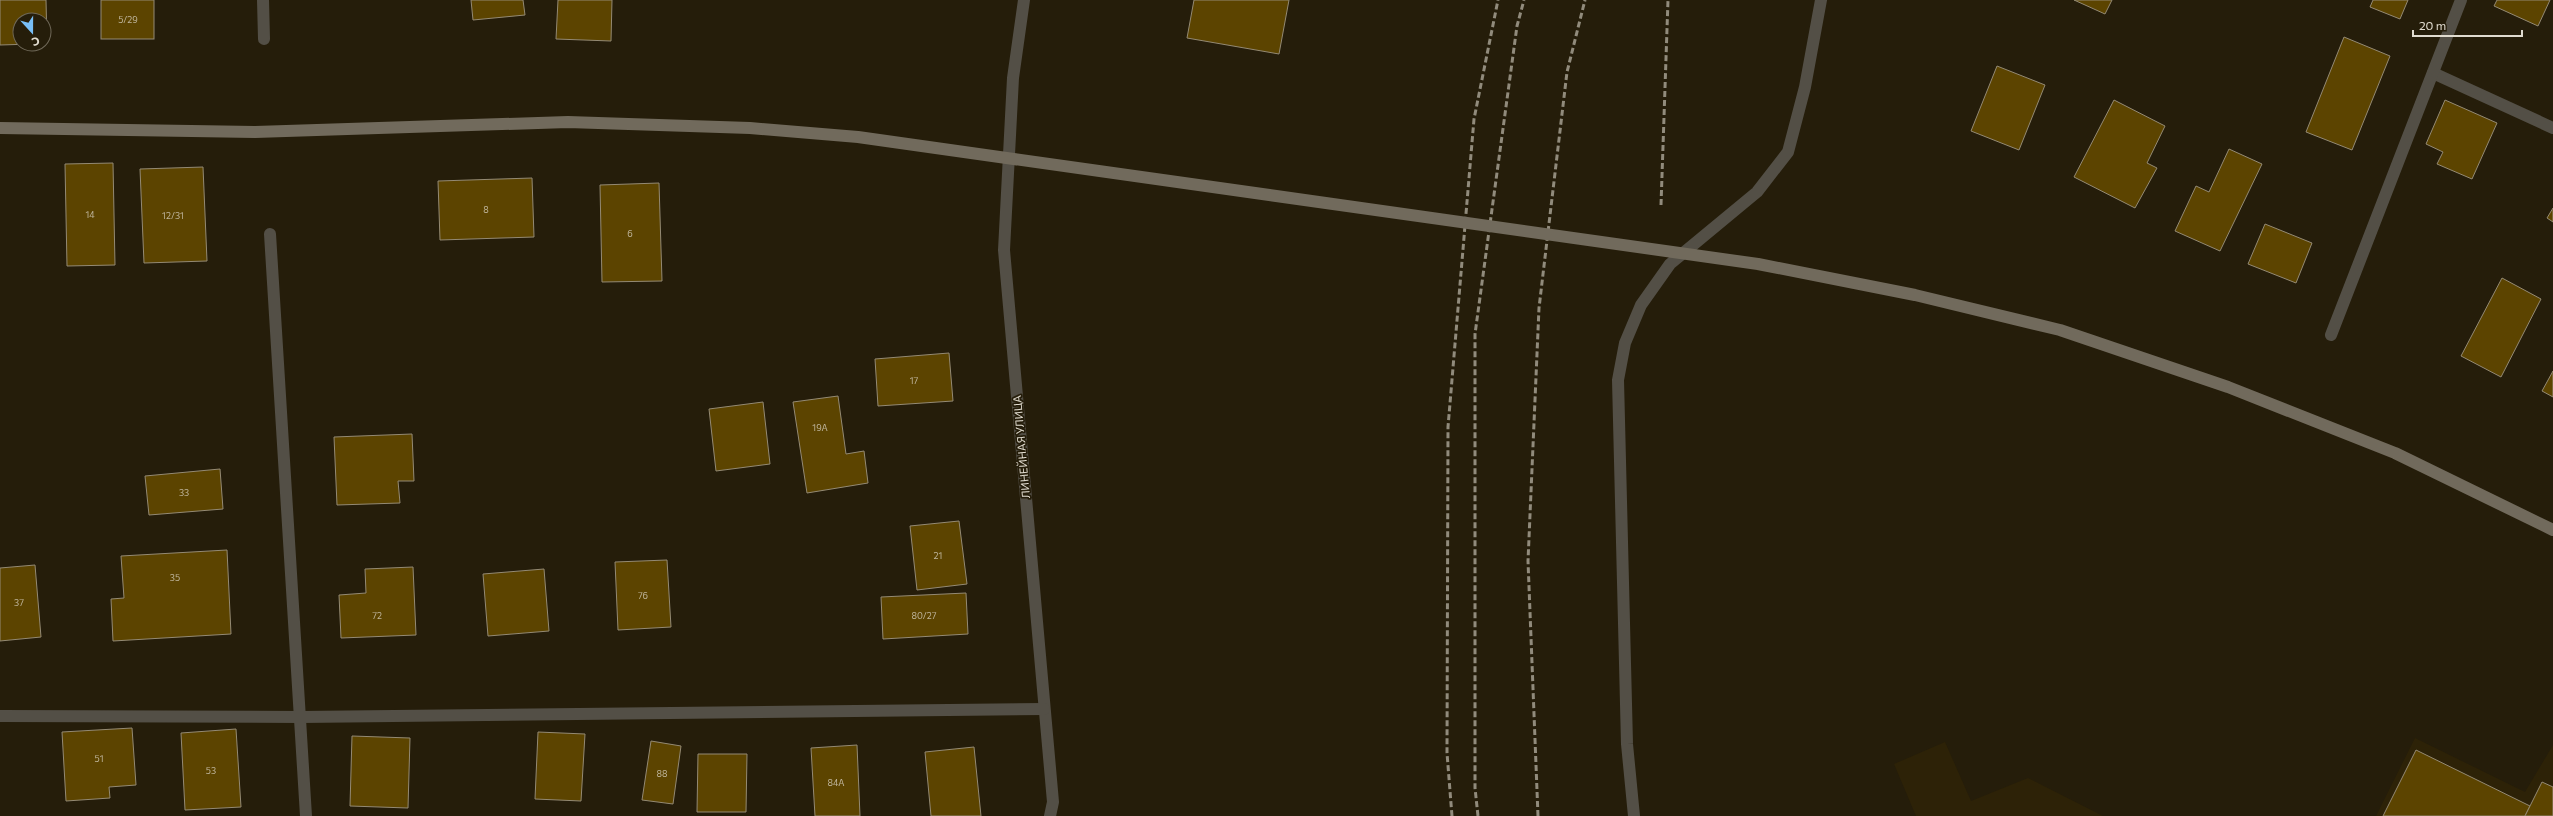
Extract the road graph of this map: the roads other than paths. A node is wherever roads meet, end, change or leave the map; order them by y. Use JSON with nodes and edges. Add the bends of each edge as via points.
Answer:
{"nodes":[{"id":1,"x":263,"y":0,"type":"edge"},
{"id":2,"x":1024,"y":0,"type":"edge"},
{"id":3,"x":1821,"y":0,"type":"edge"},
{"id":4,"x":2461,"y":0,"type":"edge"},
{"id":5,"x":264,"y":39,"type":"dead end"},
{"id":6,"x":2433,"y":73,"type":"junction"},
{"id":7,"x":0,"y":128,"type":"edge"},
{"id":8,"x":2553,"y":128,"type":"edge"},
{"id":9,"x":270,"y":234,"type":"dead end"},
{"id":10,"x":2331,"y":335,"type":"dead end"},
{"id":11,"x":2553,"y":530,"type":"edge"},
{"id":12,"x":1044,"y":709,"type":"junction"},
{"id":13,"x":0,"y":716,"type":"edge"},
{"id":14,"x":301,"y":717,"type":"junction"},
{"id":15,"x":306,"y":816,"type":"edge"},
{"id":16,"x":1050,"y":816,"type":"edge"},
{"id":17,"x":1634,"y":816,"type":"edge"}],
"edges":[{"from":1,"to":5,"type":"street"},
{"from":2,"to":12,"type":"street","name":"ЛИНЕЙНАЯ УЛИЦА","via":[[1013,78],[1004,250]]},
{"from":3,"to":17,"type":"street","via":[[1788,152],[1757,192],[1670,264],[1641,305],[1625,343],[1618,380],[1627,744]]},
{"from":4,"to":6,"type":"street"},
{"from":6,"to":8,"type":"street"},
{"from":6,"to":10,"type":"street"},
{"from":7,"to":11,"type":"street","bridge":true,"via":[[256,132],[568,122],[750,128],[858,137],[1758,264],[1915,295],[2060,330],[2228,387],[2395,453]]},
{"from":9,"to":14,"type":"street"},
{"from":12,"to":14,"type":"street"},
{"from":12,"to":16,"type":"street","name":"ЛИНЕЙНАЯ УЛИЦА","via":[[1052,802]]},
{"from":13,"to":14,"type":"street"},
{"from":14,"to":15,"type":"street"}]}
